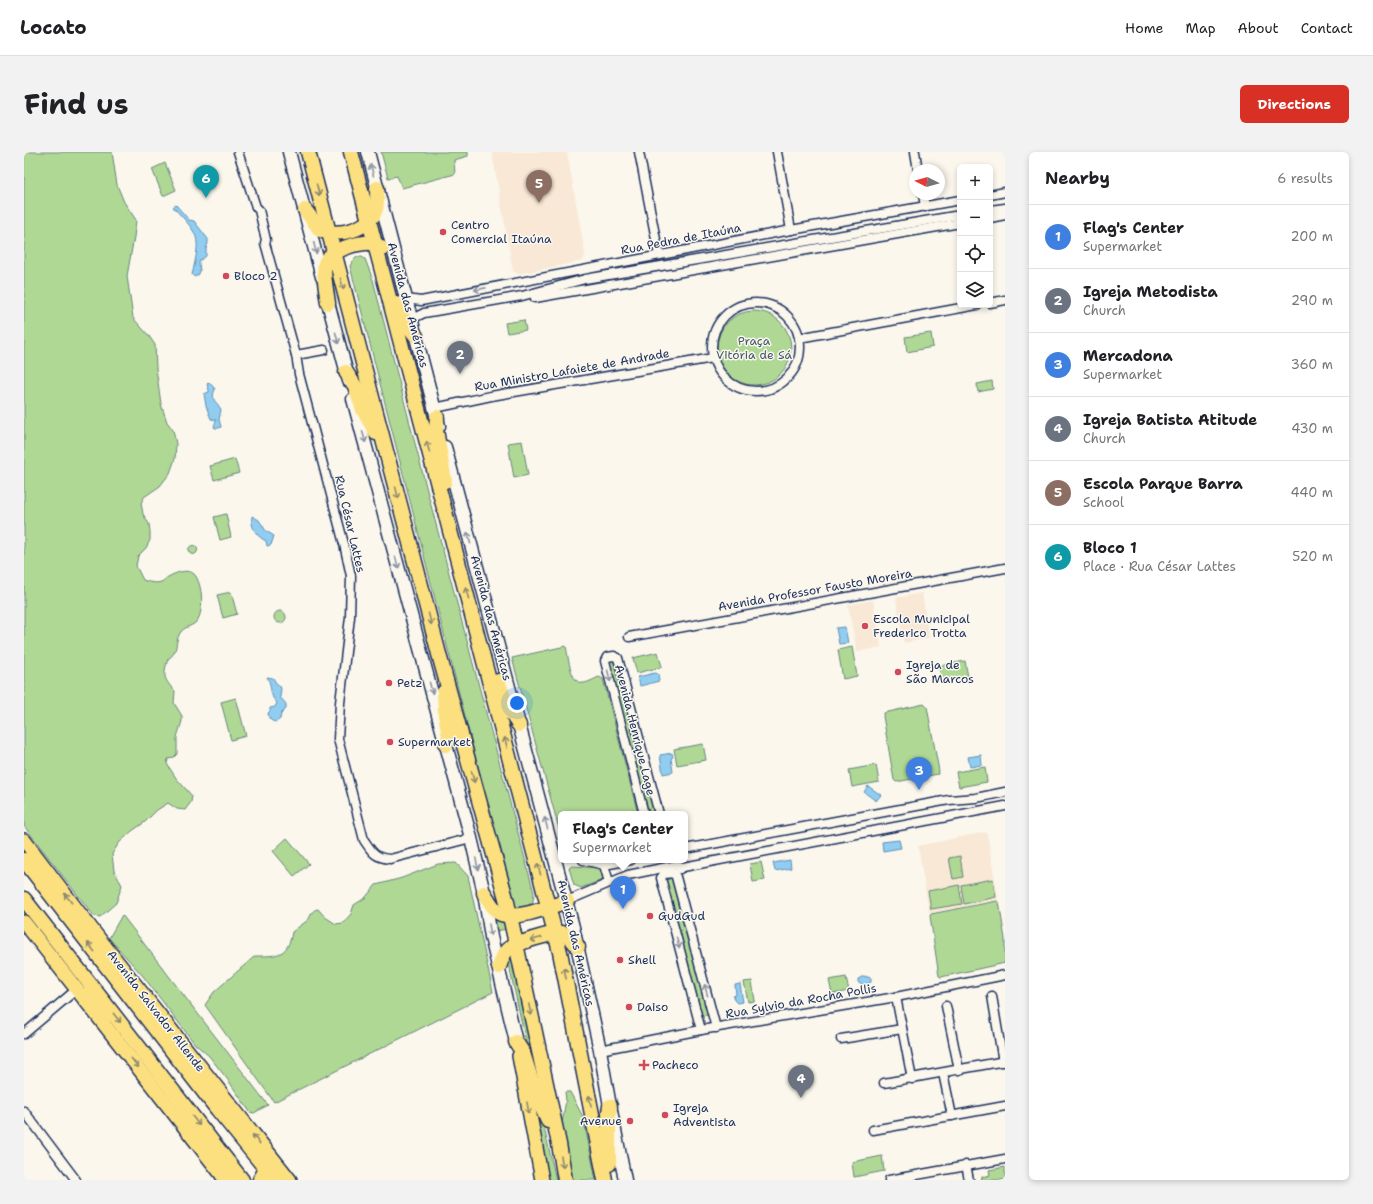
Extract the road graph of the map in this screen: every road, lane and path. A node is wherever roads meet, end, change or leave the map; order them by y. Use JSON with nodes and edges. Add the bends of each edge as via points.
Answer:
{"nodes":[{"id":1,"x":238,"y":152,"type":"edge"},
{"id":2,"x":290,"y":152,"type":"edge"},
{"id":3,"x":308,"y":152,"type":"edge"},
{"id":4,"x":351,"y":152,"type":"edge"},
{"id":5,"x":368,"y":152,"type":"edge"},
{"id":6,"x":639,"y":152,"type":"edge"},
{"id":7,"x":777,"y":152,"type":"edge"},
{"id":8,"x":915,"y":152,"type":"edge"},
{"id":9,"x":917,"y":164,"type":"edge"},
{"id":10,"x":376,"y":188,"type":"junction"},
{"id":11,"x":1005,"y":192,"type":"edge"},
{"id":12,"x":993,"y":194,"type":"edge"},
{"id":13,"x":923,"y":200,"type":"edge"},
{"id":14,"x":957,"y":201,"type":"edge"},
{"id":15,"x":925,"y":207,"type":"junction"},
{"id":16,"x":1005,"y":208,"type":"edge"},
{"id":17,"x":305,"y":210,"type":"junction"},
{"id":18,"x":993,"y":210,"type":"edge"},
{"id":19,"x":1005,"y":215,"type":"edge"},
{"id":20,"x":957,"y":216,"type":"edge"},
{"id":21,"x":993,"y":217,"type":"edge"},
{"id":22,"x":369,"y":221,"type":"junction"},
{"id":23,"x":957,"y":224,"type":"edge"},
{"id":24,"x":791,"y":230,"type":"junction"},
{"id":25,"x":329,"y":232,"type":"junction"},
{"id":26,"x":375,"y":243,"type":"junction"},
{"id":27,"x":334,"y":254,"type":"junction"},
{"id":28,"x":659,"y":255,"type":"junction"},
{"id":29,"x":519,"y":281,"type":"junction"},
{"id":30,"x":499,"y":286,"type":"junction"},
{"id":31,"x":522,"y":296,"type":"junction"},
{"id":32,"x":406,"y":299,"type":"junction"},
{"id":33,"x":501,"y":300,"type":"junction"},
{"id":34,"x":1005,"y":300,"type":"edge"},
{"id":35,"x":993,"y":302,"type":"edge"},
{"id":36,"x":328,"y":303,"type":"junction"},
{"id":37,"x":961,"y":308,"type":"edge"},
{"id":38,"x":412,"y":320,"type":"junction"},
{"id":39,"x":416,"y":336,"type":"junction"},
{"id":40,"x":799,"y":338,"type":"junction"},
{"id":41,"x":324,"y":350,"type":"dead end"},
{"id":42,"x":296,"y":355,"type":"junction"},
{"id":43,"x":713,"y":358,"type":"junction"},
{"id":44,"x":346,"y":372,"type":"junction"},
{"id":45,"x":436,"y":412,"type":"junction"},
{"id":46,"x":387,"y":455,"type":"junction"},
{"id":47,"x":452,"y":539,"type":"junction"},
{"id":48,"x":1005,"y":568,"type":"edge"},
{"id":49,"x":630,"y":637,"type":"dead end"},
{"id":50,"x":481,"y":645,"type":"junction"},
{"id":51,"x":440,"y":658,"type":"junction"},
{"id":52,"x":519,"y":725,"type":"junction"},
{"id":53,"x":446,"y":745,"type":"junction"},
{"id":54,"x":1005,"y":792,"type":"edge"},
{"id":55,"x":1005,"y":806,"type":"edge"},
{"id":56,"x":643,"y":811,"type":"edge"},
{"id":57,"x":658,"y":811,"type":"edge"},
{"id":58,"x":471,"y":838,"type":"junction"},
{"id":59,"x":24,"y":840,"type":"edge"},
{"id":60,"x":557,"y":848,"type":"edge"},
{"id":61,"x":688,"y":848,"type":"edge"},
{"id":62,"x":24,"y":860,"type":"edge"},
{"id":63,"x":560,"y":863,"type":"edge"},
{"id":64,"x":596,"y":863,"type":"edge"},
{"id":65,"x":615,"y":863,"type":"edge"},
{"id":66,"x":604,"y":865,"type":"junction"},
{"id":67,"x":683,"y":867,"type":"junction"},
{"id":68,"x":674,"y":873,"type":"junction"},
{"id":69,"x":609,"y":882,"type":"junction"},
{"id":70,"x":484,"y":893,"type":"junction"},
{"id":71,"x":567,"y":901,"type":"junction"},
{"id":72,"x":28,"y":904,"type":"edge"},
{"id":73,"x":549,"y":907,"type":"junction"},
{"id":74,"x":510,"y":916,"type":"junction"},
{"id":75,"x":24,"y":922,"type":"edge"},
{"id":76,"x":556,"y":934,"type":"junction"},
{"id":77,"x":516,"y":945,"type":"junction"},
{"id":78,"x":578,"y":947,"type":"junction"},
{"id":79,"x":499,"y":967,"type":"junction"},
{"id":80,"x":1005,"y":975,"type":"edge"},
{"id":81,"x":77,"y":989,"type":"junction"},
{"id":82,"x":992,"y":996,"type":"dead end"},
{"id":83,"x":896,"y":997,"type":"junction"},
{"id":84,"x":946,"y":1006,"type":"dead end"},
{"id":85,"x":160,"y":1017,"type":"junction"},
{"id":86,"x":103,"y":1021,"type":"junction"},
{"id":87,"x":716,"y":1028,"type":"junction"},
{"id":88,"x":902,"y":1029,"type":"junction"},
{"id":89,"x":701,"y":1030,"type":"junction"},
{"id":90,"x":24,"y":1034,"type":"edge"},
{"id":91,"x":841,"y":1039,"type":"dead end"},
{"id":92,"x":516,"y":1042,"type":"junction"},
{"id":93,"x":600,"y":1050,"type":"junction"},
{"id":94,"x":1004,"y":1061,"type":"edge"},
{"id":95,"x":959,"y":1070,"type":"junction"},
{"id":96,"x":943,"y":1073,"type":"junction"},
{"id":97,"x":912,"y":1078,"type":"junction"},
{"id":98,"x":884,"y":1083,"type":"dead end"},
{"id":99,"x":610,"y":1106,"type":"junction"},
{"id":100,"x":1005,"y":1106,"type":"edge"},
{"id":101,"x":218,"y":1110,"type":"junction"},
{"id":102,"x":24,"y":1111,"type":"edge"},
{"id":103,"x":952,"y":1116,"type":"junction"},
{"id":104,"x":873,"y":1130,"type":"dead end"},
{"id":105,"x":559,"y":1144,"type":"junction"},
{"id":106,"x":268,"y":1154,"type":"junction"},
{"id":107,"x":1005,"y":1159,"type":"edge"},
{"id":108,"x":966,"y":1165,"type":"junction"},
{"id":109,"x":267,"y":1177,"type":"edge"},
{"id":110,"x":227,"y":1179,"type":"edge"},
{"id":111,"x":76,"y":1180,"type":"edge"},
{"id":112,"x":242,"y":1180,"type":"edge"},
{"id":113,"x":290,"y":1180,"type":"edge"},
{"id":114,"x":542,"y":1180,"type":"edge"},
{"id":115,"x":565,"y":1180,"type":"edge"},
{"id":116,"x":607,"y":1180,"type":"edge"},
{"id":117,"x":625,"y":1180,"type":"edge"},
{"id":118,"x":889,"y":1180,"type":"edge"},
{"id":119,"x":969,"y":1180,"type":"edge"}],
"edges":[{"from":1,"to":42,"type":"street","name":"Rua César Lattes","via":[[259,210],[265,243]]},
{"from":2,"to":17,"type":"main road"},
{"from":3,"to":25,"type":"highway","one_way":true},
{"from":4,"to":22,"type":"highway","name":"Avenida das Américas"},
{"from":10,"to":5,"type":"main road","name":"Avenida das Américas","one_way":true},
{"from":6,"to":28,"type":"street"},
{"from":7,"to":24,"type":"street"},
{"from":8,"to":9,"type":"street"},
{"from":10,"to":22,"type":"highway","via":[[376,210]]},
{"from":10,"to":32,"type":"main road","name":"Avenida das Américas"},
{"from":11,"to":12,"type":"street"},
{"from":13,"to":15,"type":"street"},
{"from":14,"to":15,"type":"street","name":"Rua Pedra de Itaúna"},
{"from":15,"to":24,"type":"street","name":"Rua Pedra de Itaúna"},
{"from":16,"to":18,"type":"street"},
{"from":17,"to":25,"type":"highway","via":[[320,230]]},
{"from":17,"to":36,"type":"main road","one_way":true},
{"from":19,"to":21,"type":"street"},
{"from":20,"to":31,"type":"street","name":"Rua Pedra de Itaúna","via":[[585,280]]},
{"from":22,"to":25,"type":"highway","via":[[356,228]]},
{"from":22,"to":26,"type":"highway","name":"Avenida das Américas"},
{"from":23,"to":33,"type":"street","via":[[525,300]]},
{"from":24,"to":28,"type":"street","name":"Rua Pedra de Itaúna"},
{"from":25,"to":27,"type":"highway"},
{"from":26,"to":27,"type":"highway","via":[[351,246]]},
{"from":26,"to":39,"type":"highway","via":[[381,248],[385,258],[396,303]]},
{"from":47,"to":26,"type":"highway","name":"Avenida das Américas","one_way":true},
{"from":27,"to":36,"type":"highway","via":[[325,264]]},
{"from":27,"to":46,"type":"highway","one_way":true},
{"from":28,"to":29,"type":"street","name":"Rua Pedra de Itaúna"},
{"from":29,"to":30,"type":"street","name":"Rua Pedra de Itaúna"},
{"from":29,"to":31,"type":"street"},
{"from":30,"to":32,"type":"street","name":"Rua Pedra de Itaúna","one_way":true,"via":[[421,301]]},
{"from":30,"to":33,"type":"street"},
{"from":31,"to":33,"type":"street","name":"Rua Pedra de Itaúna"},
{"from":32,"to":38,"type":"main road","name":"Avenida das Américas"},
{"from":33,"to":38,"type":"street","name":"Rua Pedra de Itaúna","via":[[424,313]]},
{"from":34,"to":35,"type":"street"},
{"from":36,"to":44,"type":"main road","one_way":true},
{"from":37,"to":40,"type":"street"},
{"from":38,"to":39,"type":"main road","name":"Avenida das Américas"},
{"from":39,"to":45,"type":"main road","name":"Avenida das Américas"},
{"from":40,"to":43,"type":"street","via":[[800,353],[795,368],[786,380],[773,388],[758,392],[743,390],[730,383],[719,372]]},
{"from":40,"to":43,"type":"street","via":[[794,324],[773,306],[760,303],[746,304],[733,309],[722,318],[715,330]]},
{"from":41,"to":42,"type":"street"},
{"from":42,"to":58,"type":"street","name":"Rua César Lattes","via":[[351,576],[350,617],[338,739],[364,840],[374,854],[390,859]]},
{"from":43,"to":45,"type":"street","name":"Rua Ministro Lafaiete de Andrade","via":[[491,396]]},
{"from":44,"to":46,"type":"highway"},
{"from":44,"to":53,"type":"main road","one_way":true},
{"from":45,"to":47,"type":"highway","via":[[436,430],[451,511]]},
{"from":52,"to":45,"type":"main road","name":"Avenida das Américas","one_way":true},
{"from":46,"to":51,"type":"highway","one_way":true},
{"from":50,"to":47,"type":"highway","name":"Avenida das Américas","one_way":true},
{"from":48,"to":49,"type":"street","name":"Avenida Professor Fausto Moreira"},
{"from":50,"to":52,"type":"highway","via":[[509,710]]},
{"from":73,"to":50,"type":"highway","name":"Avenida das Américas","one_way":true},
{"from":51,"to":53,"type":"highway","via":[[449,736]]},
{"from":51,"to":74,"type":"highway","one_way":true},
{"from":60,"to":52,"type":"main road","name":"Avenida das Américas","one_way":true},
{"from":53,"to":58,"type":"main road"},
{"from":54,"to":61,"type":"street"},
{"from":55,"to":67,"type":"street"},
{"from":57,"to":56,"type":"street","name":"Avenida Henrique Lage","one_way":true,"via":[[618,658],[611,656],[605,661]]},
{"from":58,"to":70,"type":"main road","one_way":true},
{"from":85,"to":59,"type":"main road","name":"Avenida Salvador Allende","one_way":true},
{"from":101,"to":62,"type":"highway","name":"Avenida Salvador Allende","one_way":true},
{"from":63,"to":71,"type":"main road","name":"Avenida das Américas"},
{"from":64,"to":66,"type":"street"},
{"from":65,"to":66,"type":"street"},
{"from":66,"to":69,"type":"street"},
{"from":67,"to":68,"type":"street"},
{"from":67,"to":69,"type":"street","via":[[677,865],[656,869]]},
{"from":87,"to":68,"type":"street","one_way":true},
{"from":68,"to":89,"type":"street","one_way":true,"via":[[664,874],[661,878]]},
{"from":69,"to":71,"type":"street"},
{"from":70,"to":74,"type":"highway","via":[[496,910]]},
{"from":70,"to":79,"type":"main road","one_way":true},
{"from":71,"to":73,"type":"highway"},
{"from":71,"to":78,"type":"main road","name":"Avenida das Américas"},
{"from":72,"to":86,"type":"highway"},
{"from":72,"to":112,"type":"highway","one_way":true},
{"from":73,"to":74,"type":"highway"},
{"from":73,"to":76,"type":"highway","name":"Avenida das Américas"},
{"from":74,"to":77,"type":"highway"},
{"from":75,"to":81,"type":"main road"},
{"from":76,"to":77,"type":"highway","one_way":true},
{"from":76,"to":78,"type":"highway","via":[[564,934],[571,938]]},
{"from":116,"to":76,"type":"highway","name":"Avenida das Américas","one_way":true},
{"from":77,"to":79,"type":"highway","via":[[506,951]]},
{"from":77,"to":105,"type":"highway","one_way":true},
{"from":78,"to":93,"type":"main road","name":"Avenida das Américas"},
{"from":79,"to":92,"type":"main road"},
{"from":80,"to":83,"type":"street","name":"Rua Sylvio da Rocha Pollis"},
{"from":81,"to":86,"type":"main road"},
{"from":81,"to":90,"type":"street"},
{"from":82,"to":94,"type":"street"},
{"from":83,"to":87,"type":"street","name":"Rua Sylvio da Rocha Pollis"},
{"from":83,"to":88,"type":"street"},
{"from":84,"to":95,"type":"street"},
{"from":85,"to":101,"type":"highway","via":[[165,1032],[213,1099]]},
{"from":106,"to":85,"type":"main road","name":"Avenida Salvador Allende","one_way":true},
{"from":86,"to":110,"type":"main road","one_way":true},
{"from":87,"to":89,"type":"street","name":"Rua Sylvio da Rocha Pollis"},
{"from":88,"to":91,"type":"street"},
{"from":88,"to":97,"type":"street"},
{"from":89,"to":93,"type":"street","name":"Rua Sylvio da Rocha Pollis"},
{"from":92,"to":105,"type":"highway","via":[[523,1053],[536,1095]]},
{"from":92,"to":114,"type":"main road","one_way":true},
{"from":93,"to":99,"type":"main road","name":"Avenida das Américas"},
{"from":94,"to":95,"type":"street"},
{"from":95,"to":96,"type":"street"},
{"from":96,"to":97,"type":"street"},
{"from":96,"to":103,"type":"street"},
{"from":97,"to":98,"type":"street"},
{"from":99,"to":116,"type":"highway"},
{"from":99,"to":117,"type":"main road","name":"Avenida das Américas"},
{"from":100,"to":103,"type":"street"},
{"from":101,"to":109,"type":"highway","name":"Avenida Salvador Allende"},
{"from":102,"to":111,"type":"street"},
{"from":103,"to":104,"type":"street"},
{"from":105,"to":115,"type":"highway","one_way":true},
{"from":106,"to":109,"type":"highway"},
{"from":106,"to":113,"type":"main road","name":"Avenida Salvador Allende"},
{"from":107,"to":108,"type":"street"},
{"from":108,"to":118,"type":"street"},
{"from":108,"to":119,"type":"street"}]}
